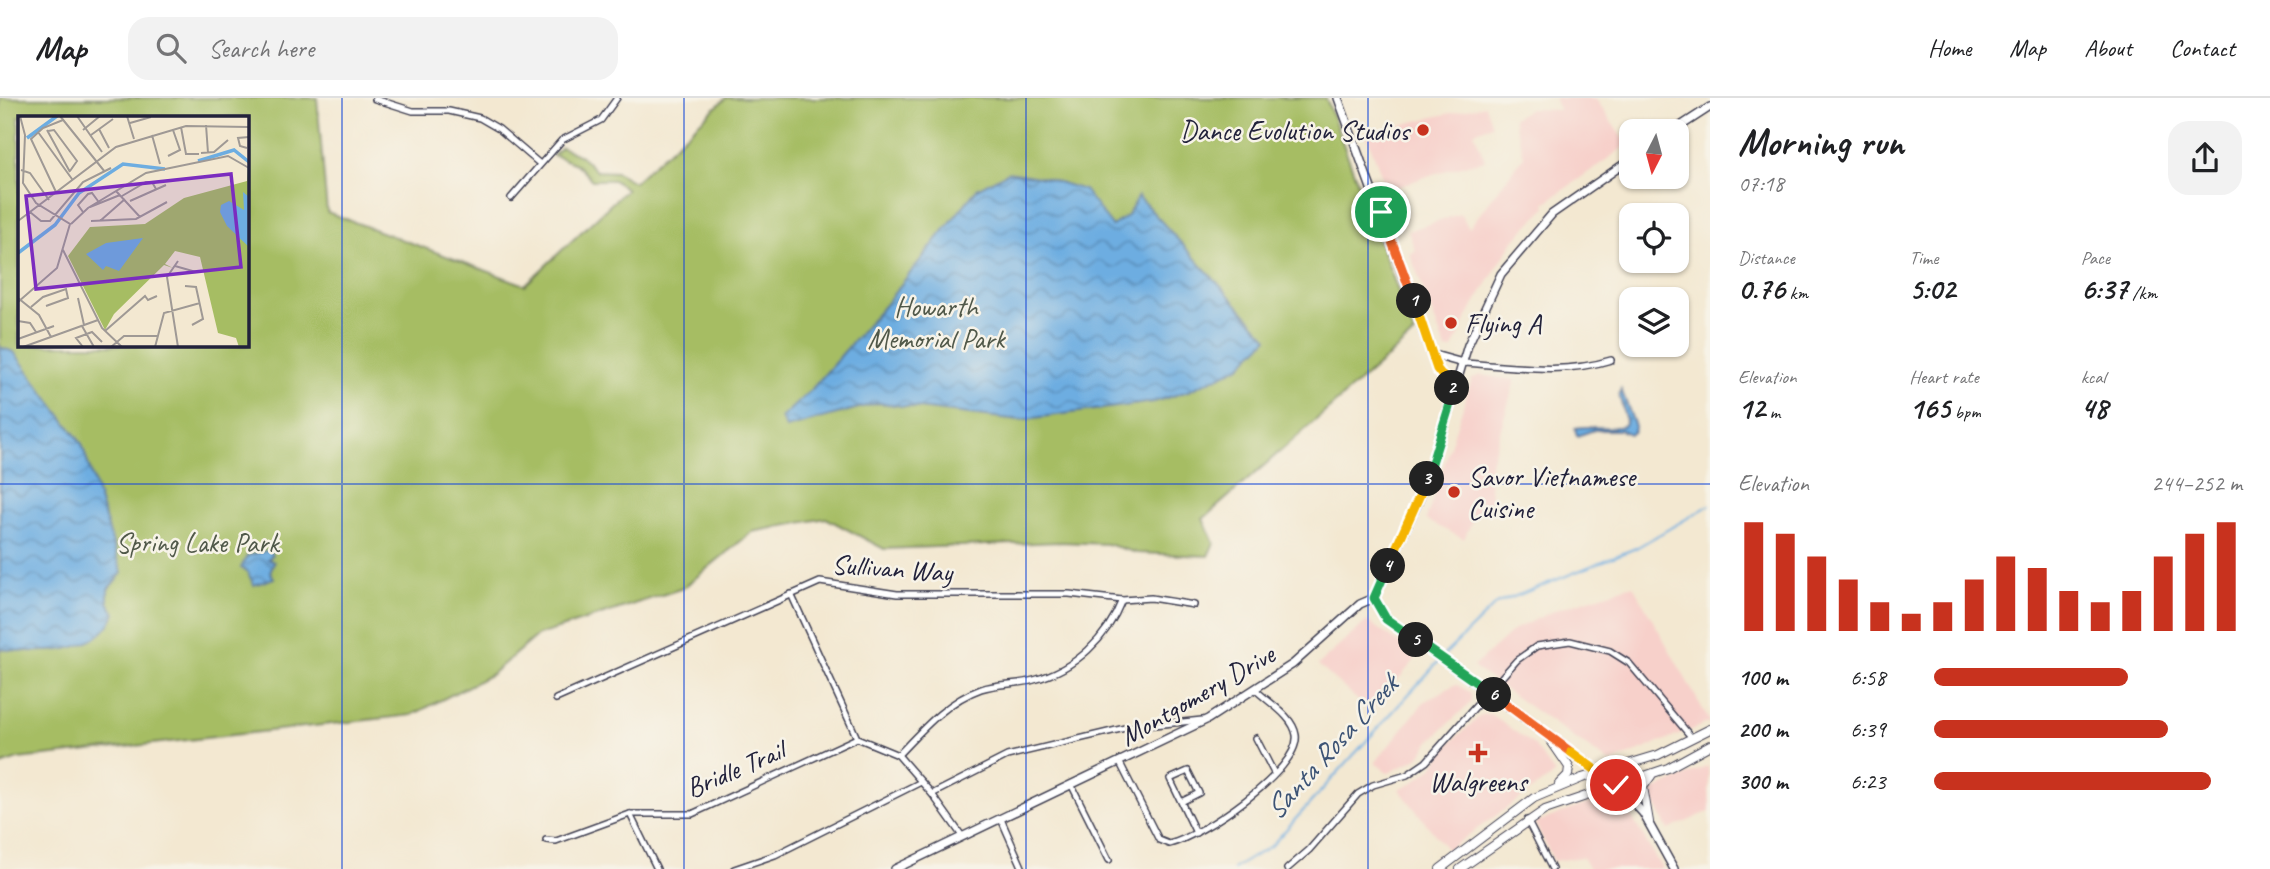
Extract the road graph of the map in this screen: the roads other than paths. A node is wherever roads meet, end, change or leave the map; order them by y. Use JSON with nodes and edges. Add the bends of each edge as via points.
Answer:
{"nodes":[{"id":1,"x":617,"y":98,"type":"edge"},
{"id":2,"x":1338,"y":98,"type":"edge"},
{"id":3,"x":375,"y":99,"type":"edge"},
{"id":4,"x":1710,"y":107,"type":"edge"},
{"id":5,"x":1689,"y":121,"type":"edge"},
{"id":6,"x":540,"y":164,"type":"junction"},
{"id":7,"x":1619,"y":167,"type":"edge"},
{"id":8,"x":511,"y":198,"type":"dead end"},
{"id":9,"x":1434,"y":355,"type":"junction"},
{"id":10,"x":1611,"y":360,"type":"dead end"},
{"id":11,"x":1463,"y":363,"type":"junction"},
{"id":12,"x":1454,"y":391,"type":"junction"},
{"id":13,"x":790,"y":594,"type":"junction"},
{"id":14,"x":1374,"y":598,"type":"junction"},
{"id":15,"x":1122,"y":600,"type":"junction"},
{"id":16,"x":1195,"y":605,"type":"dead end"},
{"id":17,"x":1257,"y":691,"type":"junction"},
{"id":18,"x":1490,"y":693,"type":"junction"},
{"id":19,"x":556,"y":699,"type":"dead end"},
{"id":20,"x":1208,"y":719,"type":"junction"},
{"id":21,"x":1710,"y":729,"type":"edge"},
{"id":22,"x":1547,"y":735,"type":"junction"},
{"id":23,"x":857,"y":738,"type":"junction"},
{"id":24,"x":1256,"y":738,"type":"dead end"},
{"id":25,"x":1692,"y":738,"type":"junction"},
{"id":26,"x":1710,"y":745,"type":"edge"},
{"id":27,"x":898,"y":755,"type":"junction"},
{"id":28,"x":1120,"y":763,"type":"junction"},
{"id":29,"x":1601,"y":772,"type":"junction"},
{"id":30,"x":1274,"y":773,"type":"junction"},
{"id":31,"x":1654,"y":773,"type":"junction"},
{"id":32,"x":921,"y":782,"type":"junction"},
{"id":33,"x":1616,"y":785,"type":"junction"},
{"id":34,"x":1073,"y":786,"type":"junction"},
{"id":35,"x":1552,"y":789,"type":"junction"},
{"id":36,"x":932,"y":794,"type":"junction"},
{"id":37,"x":1181,"y":802,"type":"junction"},
{"id":38,"x":631,"y":814,"type":"junction"},
{"id":39,"x":1001,"y":819,"type":"junction"},
{"id":40,"x":1527,"y":820,"type":"junction"},
{"id":41,"x":1649,"y":822,"type":"junction"},
{"id":42,"x":1196,"y":833,"type":"junction"},
{"id":43,"x":962,"y":836,"type":"junction"},
{"id":44,"x":546,"y":840,"type":"dead end"},
{"id":45,"x":1109,"y":860,"type":"dead end"},
{"id":46,"x":657,"y":869,"type":"edge"},
{"id":47,"x":734,"y":869,"type":"edge"},
{"id":48,"x":895,"y":869,"type":"edge"},
{"id":49,"x":1023,"y":869,"type":"edge"},
{"id":50,"x":1287,"y":869,"type":"edge"},
{"id":51,"x":1440,"y":869,"type":"edge"},
{"id":52,"x":1460,"y":869,"type":"edge"},
{"id":53,"x":1552,"y":869,"type":"edge"},
{"id":54,"x":1674,"y":869,"type":"edge"}],
"edges":[{"from":1,"to":6,"type":"street","via":[[601,120],[562,140]]},
{"from":2,"to":9,"type":"main road"},
{"from":3,"to":6,"type":"street","via":[[412,111],[449,111],[480,118]]},
{"from":4,"to":5,"type":"main road"},
{"from":6,"to":8,"type":"street"},
{"from":7,"to":11,"type":"main road","via":[[1565,203],[1518,250],[1483,310]]},
{"from":9,"to":11,"type":"main road"},
{"from":9,"to":12,"type":"main road","via":[[1437,369]]},
{"from":10,"to":11,"type":"street","via":[[1588,367],[1547,369]]},
{"from":11,"to":12,"type":"main road"},
{"from":12,"to":14,"type":"main road","via":[[1424,487]]},
{"from":13,"to":15,"type":"street","name":"Sullivan Way","via":[[820,582],[897,594],[1069,594]]},
{"from":13,"to":19,"type":"street","name":"Sullivan Way"},
{"from":13,"to":23,"type":"street"},
{"from":14,"to":17,"type":"main road","name":"Montgomery Drive","via":[[1360,604],[1315,648]]},
{"from":14,"to":18,"type":"main road","via":[[1386,619]]},
{"from":15,"to":16,"type":"street","name":"Sullivan Way","via":[[1151,598]]},
{"from":15,"to":27,"type":"street","via":[[1112,624],[1081,658],[1036,680],[981,689],[936,714]]},
{"from":17,"to":20,"type":"main road","name":"Montgomery Drive"},
{"from":17,"to":30,"type":"street","via":[[1288,719],[1295,732],[1293,748]]},
{"from":18,"to":22,"type":"main road"},
{"from":18,"to":25,"type":"street","via":[[1517,660],[1537,646],[1570,641],[1594,644],[1629,663]]},
{"from":18,"to":50,"type":"street","via":[[1420,767],[1358,794]]},
{"from":20,"to":28,"type":"main road","name":"Montgomery Drive"},
{"from":20,"to":36,"type":"street","via":[[1125,728],[1007,756]]},
{"from":21,"to":25,"type":"main road"},
{"from":22,"to":29,"type":"main road"},
{"from":22,"to":35,"type":"main road","via":[[1570,770]]},
{"from":23,"to":27,"type":"street"},
{"from":23,"to":38,"type":"street","name":"Bridle Trail","via":[[692,814]]},
{"from":24,"to":30,"type":"street"},
{"from":25,"to":29,"type":"main road","via":[[1657,755]]},
{"from":26,"to":31,"type":"main road"},
{"from":27,"to":32,"type":"street"},
{"from":28,"to":34,"type":"main road","name":"Montgomery Drive"},
{"from":28,"to":42,"type":"street","via":[[1159,839],[1169,844]]},
{"from":29,"to":33,"type":"main road"},
{"from":29,"to":35,"type":"main road"},
{"from":30,"to":42,"type":"street","via":[[1241,805]]},
{"from":31,"to":33,"type":"main road"},
{"from":31,"to":41,"type":"main road","via":[[1643,787]]},
{"from":32,"to":36,"type":"street"},
{"from":32,"to":47,"type":"street","via":[[775,855]]},
{"from":33,"to":40,"type":"main road"},
{"from":33,"to":41,"type":"main road"},
{"from":34,"to":39,"type":"main road","name":"Montgomery Drive"},
{"from":34,"to":45,"type":"street"},
{"from":35,"to":51,"type":"main road","via":[[1515,809]]},
{"from":36,"to":43,"type":"street"},
{"from":37,"to":37,"type":"street","via":[[1170,779],[1188,771],[1199,793]]},
{"from":37,"to":42,"type":"street"},
{"from":38,"to":44,"type":"street","name":"Bridle Trail","via":[[556,841]]},
{"from":38,"to":46,"type":"street"},
{"from":39,"to":43,"type":"main road","name":"Montgomery Drive"},
{"from":39,"to":49,"type":"street"},
{"from":40,"to":52,"type":"main road"},
{"from":40,"to":53,"type":"street"},
{"from":41,"to":54,"type":"main road"},
{"from":43,"to":48,"type":"main road","name":"Montgomery Drive"}]}
